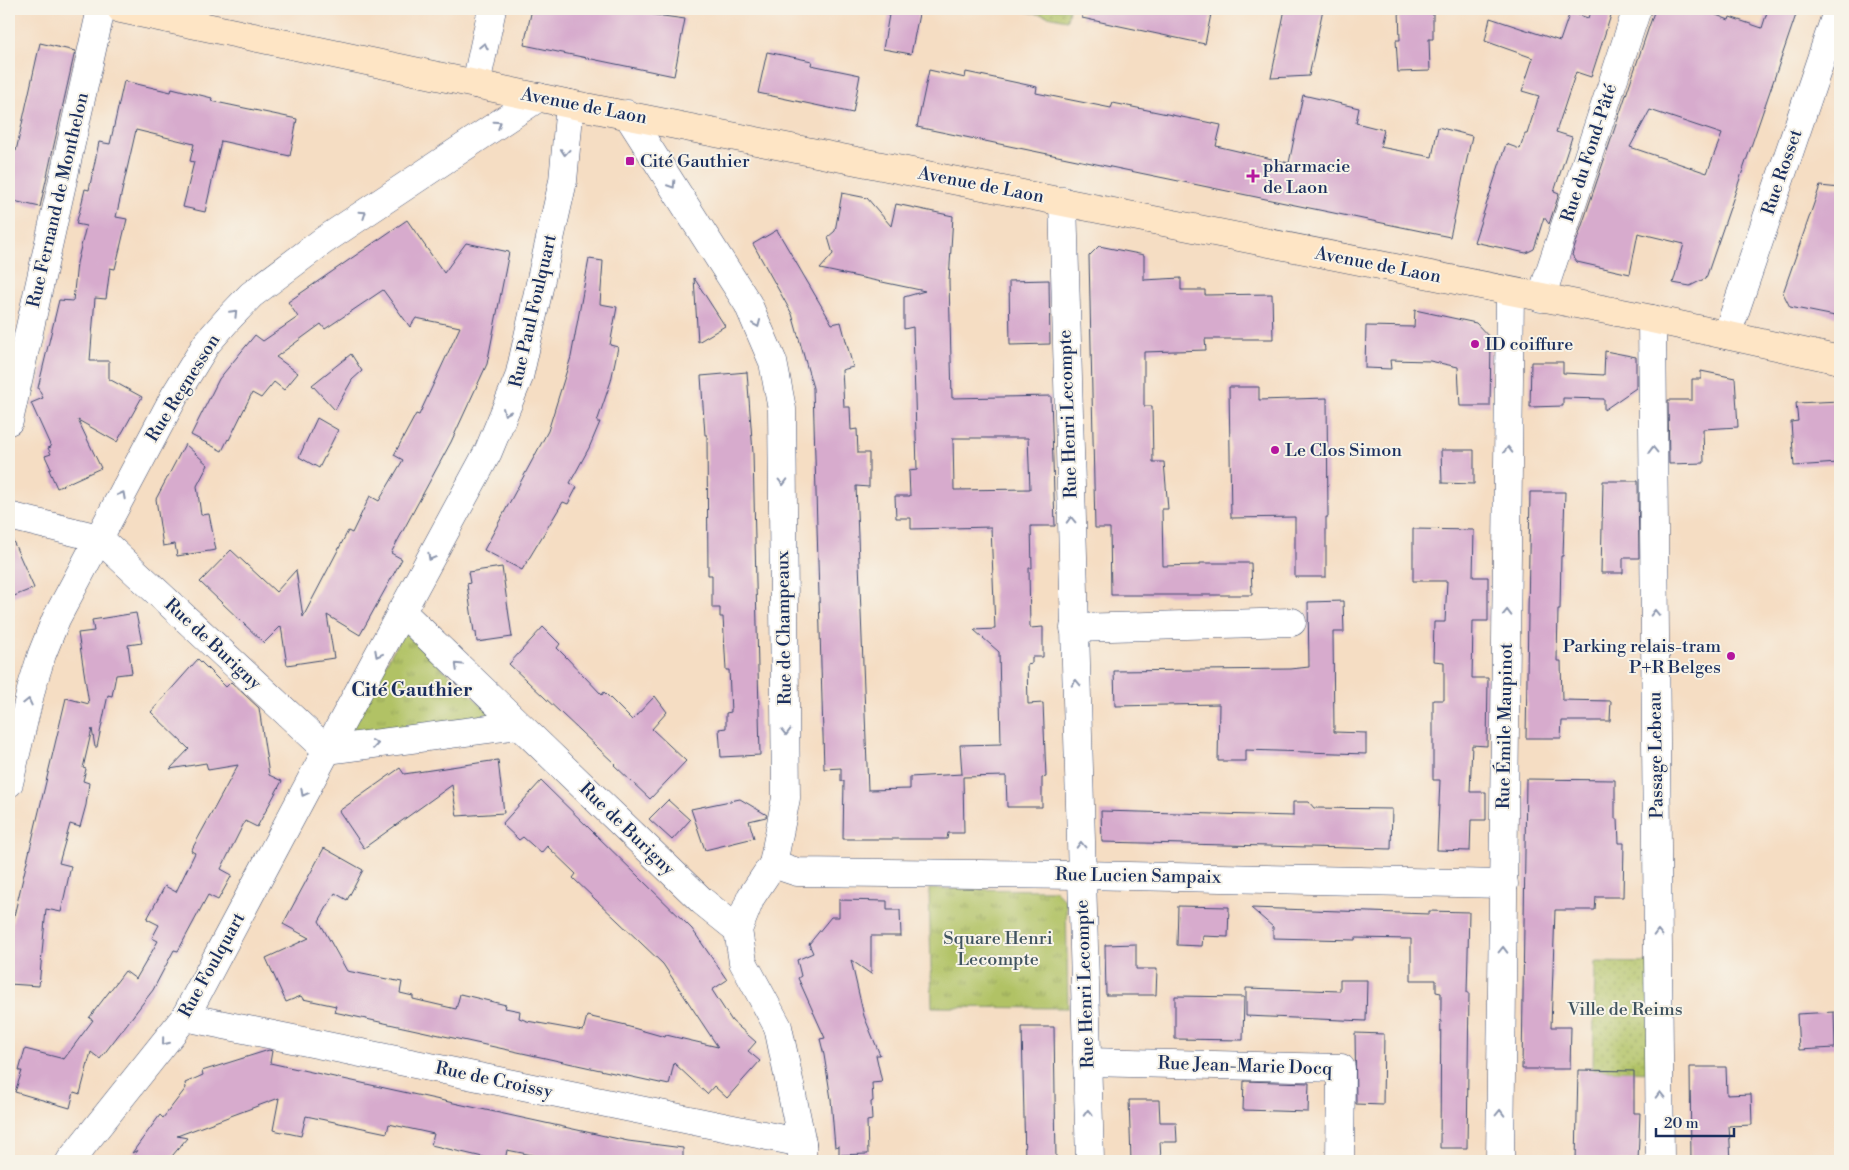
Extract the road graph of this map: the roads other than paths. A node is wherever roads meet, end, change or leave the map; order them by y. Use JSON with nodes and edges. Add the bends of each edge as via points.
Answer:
{"nodes":[{"id":1,"x":101,"y":9,"type":"edge"},
{"id":2,"x":121,"y":9,"type":"edge"},
{"id":3,"x":492,"y":9,"type":"edge"},
{"id":4,"x":1637,"y":9,"type":"edge"},
{"id":5,"x":1838,"y":9,"type":"edge"},
{"id":6,"x":476,"y":84,"type":"junction"},
{"id":7,"x":539,"y":97,"type":"junction"},
{"id":8,"x":570,"y":104,"type":"junction"},
{"id":9,"x":627,"y":114,"type":"junction"},
{"id":10,"x":1062,"y":202,"type":"junction"},
{"id":11,"x":1510,"y":292,"type":"junction"},
{"id":12,"x":1541,"y":298,"type":"junction"},
{"id":13,"x":1652,"y":319,"type":"junction"},
{"id":14,"x":1727,"y":336,"type":"junction"},
{"id":15,"x":1840,"y":360,"type":"edge"},
{"id":16,"x":9,"y":421,"type":"edge"},
{"id":17,"x":9,"y":516,"type":"edge"},
{"id":18,"x":99,"y":538,"type":"junction"},
{"id":19,"x":401,"y":612,"type":"junction"},
{"id":20,"x":1292,"y":622,"type":"dead end"},
{"id":21,"x":1074,"y":628,"type":"junction"},
{"id":22,"x":518,"y":724,"type":"junction"},
{"id":23,"x":327,"y":750,"type":"junction"},
{"id":24,"x":9,"y":783,"type":"edge"},
{"id":25,"x":773,"y":864,"type":"junction"},
{"id":26,"x":1082,"y":875,"type":"junction"},
{"id":27,"x":1504,"y":884,"type":"junction"},
{"id":28,"x":738,"y":930,"type":"junction"},
{"id":29,"x":185,"y":1017,"type":"junction"},
{"id":30,"x":1087,"y":1062,"type":"junction"},
{"id":31,"x":802,"y":1152,"type":"edge"},
{"id":32,"x":70,"y":1161,"type":"edge"},
{"id":33,"x":1090,"y":1161,"type":"edge"},
{"id":34,"x":1340,"y":1161,"type":"edge"},
{"id":35,"x":1500,"y":1161,"type":"edge"},
{"id":36,"x":1660,"y":1161,"type":"edge"}],
"edges":[{"from":1,"to":16,"type":"street","name":"Rue Fernand de Monthelon"},
{"from":2,"to":6,"type":"main road","name":"Avenue de Laon"},
{"from":6,"to":3,"type":"street","one_way":true},
{"from":4,"to":12,"type":"street","name":"Rue du Fond-Pâté"},
{"from":5,"to":14,"type":"street","name":"Rue Rosset"},
{"from":6,"to":7,"type":"main road","name":"Avenue de Laon"},
{"from":7,"to":8,"type":"main road","name":"Avenue de Laon"},
{"from":18,"to":7,"type":"street","name":"Rue Regnesson","one_way":true,"via":[[175,395],[207,344],[251,295],[323,241]]},
{"from":8,"to":9,"type":"main road","name":"Avenue de Laon"},
{"from":8,"to":19,"type":"street","name":"Rue Paul Foulquart","one_way":true,"via":[[563,181],[520,377],[488,452]]},
{"from":9,"to":10,"type":"main road","name":"Avenue de Laon"},
{"from":9,"to":25,"type":"street","name":"Rue de Champeaux","one_way":true,"via":[[748,304],[773,362],[782,410],[786,788]]},
{"from":10,"to":11,"type":"main road","name":"Avenue de Laon"},
{"from":21,"to":10,"type":"street","name":"Rue Henri Lecompte","one_way":true},
{"from":11,"to":12,"type":"main road","name":"Avenue de Laon"},
{"from":27,"to":11,"type":"street","name":"Rue Émile Maupinot","one_way":true},
{"from":12,"to":13,"type":"main road","name":"Avenue de Laon"},
{"from":13,"to":14,"type":"main road","name":"Avenue de Laon"},
{"from":36,"to":13,"type":"street","name":"Passage Lebeau","one_way":true},
{"from":14,"to":15,"type":"main road","name":"Avenue de Laon"},
{"from":17,"to":18,"type":"street"},
{"from":18,"to":23,"type":"street","name":"Rue de Burigny"},
{"from":24,"to":18,"type":"street","name":"Rue Regnesson","one_way":true,"via":[[42,654],[56,619]]},
{"from":22,"to":19,"type":"street","name":"Rue de Burigny","one_way":true},
{"from":19,"to":23,"type":"street","name":"Rue Paul Foulquart","one_way":true},
{"from":20,"to":21,"type":"street"},
{"from":26,"to":21,"type":"street","name":"Rue Henri Lecompte","one_way":true},
{"from":23,"to":22,"type":"street","one_way":true},
{"from":22,"to":28,"type":"street","name":"Rue de Burigny","via":[[702,901]]},
{"from":23,"to":29,"type":"street","name":"Rue Foulquart","one_way":true},
{"from":25,"to":26,"type":"street","name":"Rue Lucien Sampaix","via":[[797,872]]},
{"from":25,"to":28,"type":"street","name":"Rue de Champeaux","via":[[751,897]]},
{"from":26,"to":27,"type":"street","name":"Rue Lucien Sampaix"},
{"from":26,"to":30,"type":"street","name":"Rue Henri Lecompte"},
{"from":35,"to":27,"type":"street","name":"Rue Émile Maupinot","one_way":true},
{"from":28,"to":31,"type":"street","via":[[743,962],[778,1026]]},
{"from":29,"to":31,"type":"street","name":"Rue de Croissy"},
{"from":29,"to":32,"type":"street","name":"Rue Foulquart","one_way":true},
{"from":33,"to":30,"type":"street","name":"Rue Henri Lecompte","one_way":true},
{"from":30,"to":34,"type":"street","name":"Rue Jean-Marie Docq","via":[[1341,1068]]}]}
